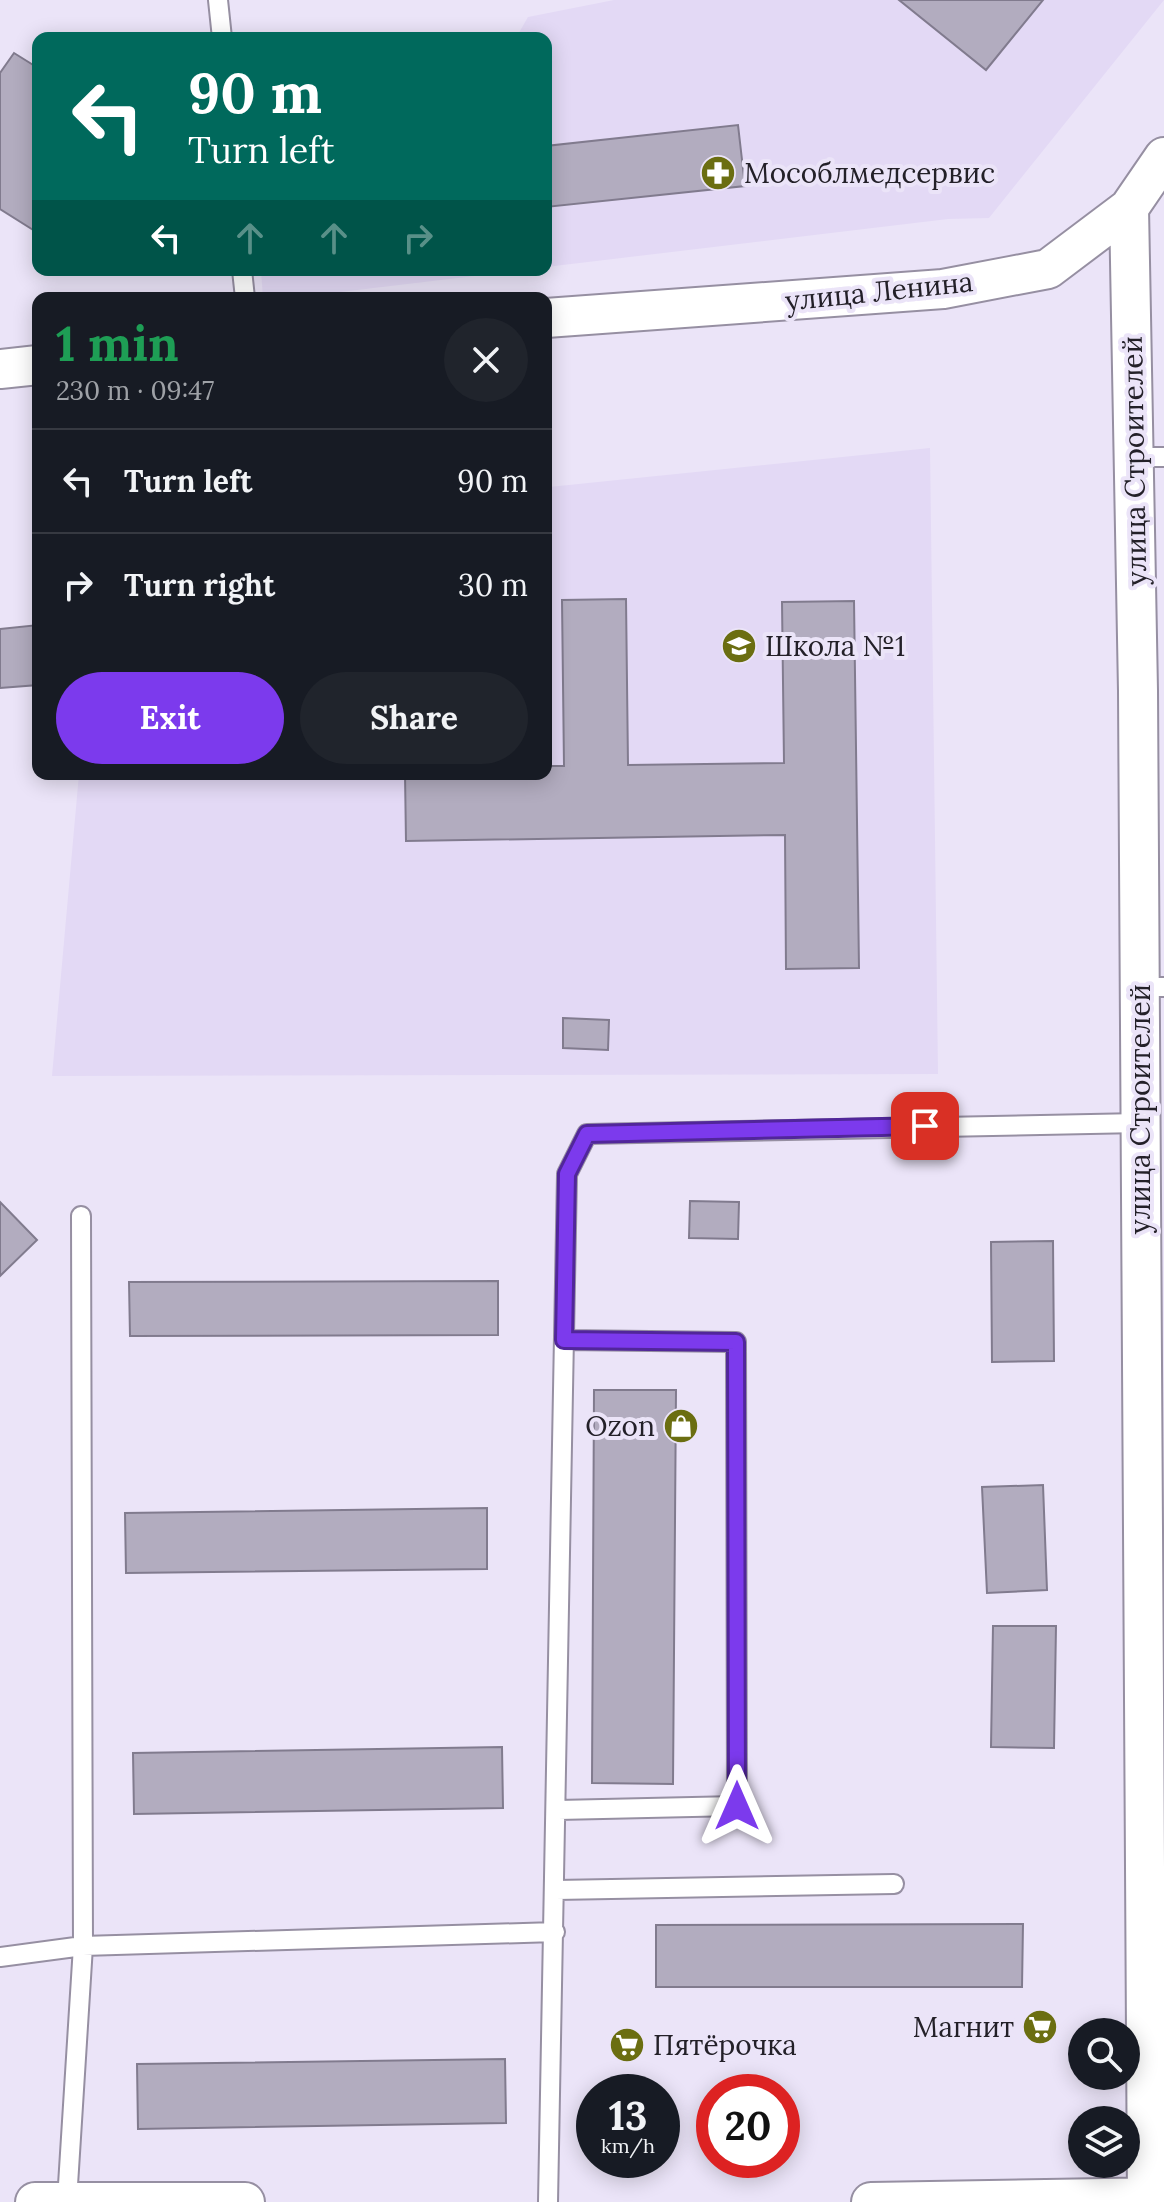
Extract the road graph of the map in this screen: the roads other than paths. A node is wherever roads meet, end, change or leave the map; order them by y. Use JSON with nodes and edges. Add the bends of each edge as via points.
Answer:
{"nodes":[{"id":1,"x":218,"y":0,"type":"edge"},
{"id":2,"x":221,"y":32,"type":"edge"},
{"id":3,"x":1164,"y":157,"type":"edge"},
{"id":4,"x":1129,"y":208,"type":"junction"},
{"id":5,"x":552,"y":318,"type":"edge"},
{"id":6,"x":32,"y":366,"type":"edge"},
{"id":7,"x":0,"y":369,"type":"edge"},
{"id":8,"x":1149,"y":457,"type":"edge"},
{"id":9,"x":1152,"y":987,"type":"edge"},
{"id":10,"x":1140,"y":1123,"type":"junction"},
{"id":11,"x":1152,"y":1195,"type":"edge"},
{"id":12,"x":81,"y":1216,"type":"dead end"},
{"id":13,"x":564,"y":1340,"type":"junction"},
{"id":14,"x":558,"y":1810,"type":"junction"},
{"id":15,"x":894,"y":1884,"type":"dead end"},
{"id":16,"x":556,"y":1890,"type":"junction"},
{"id":17,"x":555,"y":1932,"type":"junction"},
{"id":18,"x":83,"y":1946,"type":"junction"},
{"id":19,"x":0,"y":1957,"type":"edge"},
{"id":20,"x":1153,"y":2199,"type":"edge"},
{"id":21,"x":67,"y":2201,"type":"edge"},
{"id":22,"x":35,"y":2202,"type":"edge"},
{"id":23,"x":245,"y":2202,"type":"edge"},
{"id":24,"x":548,"y":2202,"type":"edge"},
{"id":25,"x":871,"y":2202,"type":"edge"}],
"edges":[{"from":1,"to":2,"type":"lane"},
{"from":3,"to":4,"type":"street","name":"улица Ленина"},
{"from":4,"to":5,"type":"street","name":"улица Ленина","via":[[1048,269],[943,289]]},
{"from":4,"to":8,"type":"street","name":"улица Строителей"},
{"from":6,"to":7,"type":"street"},
{"from":8,"to":9,"type":"street","name":"улица Строителей"},
{"from":9,"to":10,"type":"street","name":"улица Строителей"},
{"from":10,"to":11,"type":"street","name":"улица Строителей"},
{"from":10,"to":13,"type":"lane","via":[[587,1134],[567,1174]]},
{"from":11,"to":20,"type":"street","name":"улица Строителей"},
{"from":12,"to":18,"type":"lane"},
{"from":13,"to":14,"type":"lane"},
{"from":13,"to":14,"type":"lane","via":[[736,1342],[737,1806]]},
{"from":14,"to":16,"type":"lane"},
{"from":15,"to":16,"type":"lane"},
{"from":16,"to":17,"type":"lane"},
{"from":17,"to":18,"type":"lane"},
{"from":17,"to":24,"type":"lane"},
{"from":18,"to":19,"type":"lane"},
{"from":18,"to":21,"type":"lane"},
{"from":20,"to":25,"type":"street"},
{"from":21,"to":22,"type":"street"},
{"from":21,"to":23,"type":"street"}]}
